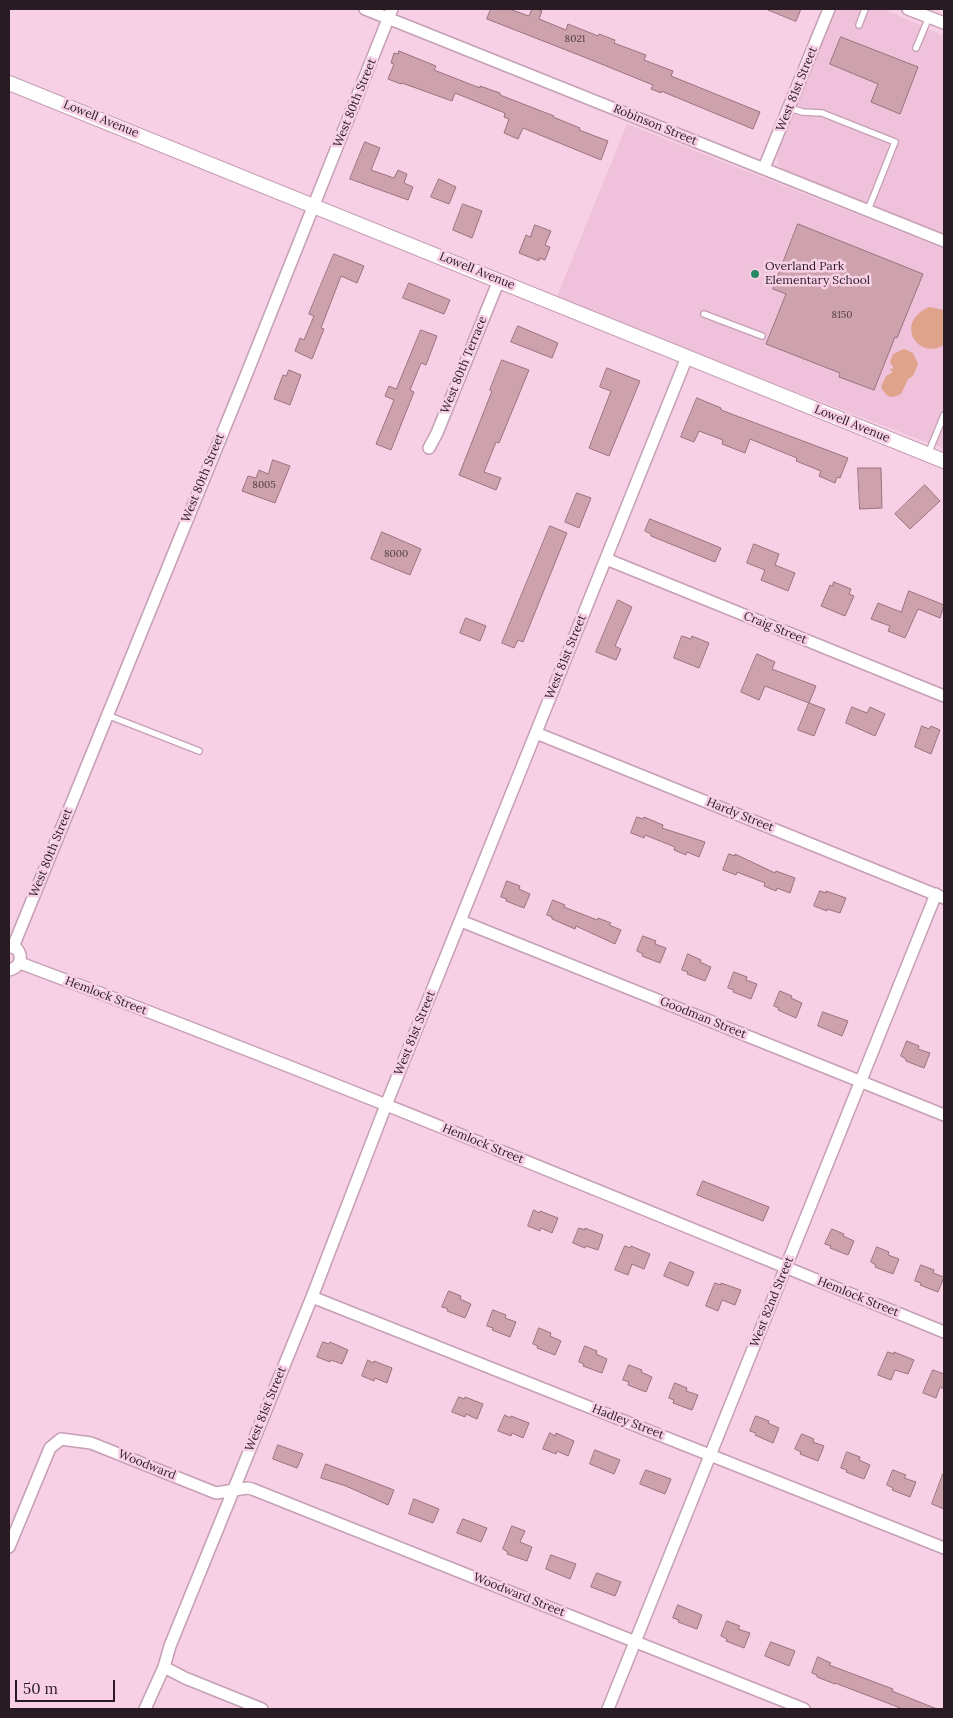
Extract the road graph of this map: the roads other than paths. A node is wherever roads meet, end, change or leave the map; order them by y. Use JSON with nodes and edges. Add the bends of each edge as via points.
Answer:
{"nodes":[{"id":1,"x":365,"y":9,"type":"edge"},
{"id":2,"x":829,"y":9,"type":"edge"},
{"id":3,"x":865,"y":9,"type":"edge"},
{"id":4,"x":908,"y":9,"type":"edge"},
{"id":5,"x":390,"y":13,"type":"edge"},
{"id":6,"x":929,"y":17,"type":"junction"},
{"id":7,"x":944,"y":23,"type":"edge"},
{"id":8,"x":860,"y":25,"type":"dead end"},
{"id":9,"x":916,"y":48,"type":"dead end"},
{"id":10,"x":9,"y":82,"type":"edge"},
{"id":11,"x":789,"y":108,"type":"junction"},
{"id":12,"x":764,"y":168,"type":"junction"},
{"id":13,"x":314,"y":204,"type":"junction"},
{"id":14,"x":868,"y":210,"type":"junction"},
{"id":15,"x":944,"y":240,"type":"edge"},
{"id":16,"x":499,"y":280,"type":"junction"},
{"id":17,"x":704,"y":314,"type":"dead end"},
{"id":18,"x":762,"y":336,"type":"dead end"},
{"id":19,"x":687,"y":357,"type":"junction"},
{"id":20,"x":944,"y":415,"type":"edge"},
{"id":21,"x":429,"y":448,"type":"dead end"},
{"id":22,"x":928,"y":454,"type":"junction"},
{"id":23,"x":944,"y":461,"type":"edge"},
{"id":24,"x":606,"y":559,"type":"junction"},
{"id":25,"x":944,"y":696,"type":"edge"},
{"id":26,"x":107,"y":716,"type":"junction"},
{"id":27,"x":536,"y":733,"type":"junction"},
{"id":28,"x":198,"y":751,"type":"dead end"},
{"id":29,"x":940,"y":896,"type":"edge"},
{"id":30,"x":461,"y":921,"type":"junction"},
{"id":31,"x":11,"y":947,"type":"edge"},
{"id":32,"x":20,"y":962,"type":"junction"},
{"id":33,"x":9,"y":970,"type":"edge"},
{"id":34,"x":860,"y":1081,"type":"junction"},
{"id":35,"x":386,"y":1105,"type":"junction"},
{"id":36,"x":944,"y":1115,"type":"edge"},
{"id":37,"x":785,"y":1268,"type":"junction"},
{"id":38,"x":312,"y":1296,"type":"junction"},
{"id":39,"x":944,"y":1332,"type":"edge"},
{"id":40,"x":711,"y":1455,"type":"junction"},
{"id":41,"x":233,"y":1490,"type":"junction"},
{"id":42,"x":9,"y":1547,"type":"edge"},
{"id":43,"x":944,"y":1548,"type":"edge"},
{"id":44,"x":635,"y":1642,"type":"junction"},
{"id":45,"x":164,"y":1667,"type":"junction"},
{"id":46,"x":145,"y":1709,"type":"edge"},
{"id":47,"x":262,"y":1709,"type":"edge"},
{"id":48,"x":608,"y":1709,"type":"edge"},
{"id":49,"x":804,"y":1709,"type":"edge"}],
"edges":[{"from":1,"to":5,"type":"street","name":"Robinson Street"},
{"from":2,"to":11,"type":"street","name":"West 81st Street"},
{"from":3,"to":8,"type":"lane"},
{"from":4,"to":6,"type":"street"},
{"from":5,"to":12,"type":"street","name":"Robinson Street"},
{"from":5,"to":13,"type":"street","name":"West 80th Street"},
{"from":6,"to":7,"type":"street"},
{"from":6,"to":9,"type":"lane"},
{"from":10,"to":13,"type":"street","name":"Lowell Avenue"},
{"from":11,"to":12,"type":"street","name":"West 81st Street"},
{"from":11,"to":14,"type":"lane","via":[[822,113],[895,142]]},
{"from":12,"to":14,"type":"street","name":"Robinson Street"},
{"from":13,"to":16,"type":"street","name":"Lowell Avenue"},
{"from":13,"to":26,"type":"street","name":"West 80th Street"},
{"from":14,"to":15,"type":"street","name":"Robinson Street"},
{"from":16,"to":19,"type":"street","name":"Lowell Avenue"},
{"from":16,"to":21,"type":"street","name":"West 80th Terrace"},
{"from":17,"to":18,"type":"lane"},
{"from":19,"to":22,"type":"street","name":"Lowell Avenue"},
{"from":19,"to":24,"type":"street","name":"West 81st Street"},
{"from":20,"to":22,"type":"lane"},
{"from":22,"to":23,"type":"street","name":"Lowell Avenue"},
{"from":24,"to":25,"type":"street","name":"Craig Street"},
{"from":24,"to":27,"type":"street","name":"West 81st Street"},
{"from":26,"to":28,"type":"lane"},
{"from":26,"to":31,"type":"street","name":"West 80th Street"},
{"from":27,"to":29,"type":"street","name":"Hardy Street"},
{"from":27,"to":30,"type":"street","name":"West 81st Street"},
{"from":29,"to":34,"type":"street","name":"West 82nd Street"},
{"from":30,"to":34,"type":"street","name":"Goodman Street"},
{"from":30,"to":35,"type":"street","name":"West 81st Street"},
{"from":31,"to":32,"type":"street","via":[[20,952]]},
{"from":32,"to":33,"type":"street"},
{"from":32,"to":35,"type":"street","name":"Hemlock Street"},
{"from":34,"to":36,"type":"street","name":"Goodman Street"},
{"from":34,"to":37,"type":"street","name":"West 82nd Street"},
{"from":35,"to":37,"type":"street","name":"Hemlock Street"},
{"from":35,"to":38,"type":"street","name":"West 81st Street"},
{"from":37,"to":39,"type":"street","name":"Hemlock Street"},
{"from":37,"to":40,"type":"street","name":"West 82nd Street"},
{"from":38,"to":40,"type":"street","name":"Hadley Street"},
{"from":38,"to":41,"type":"street","name":"West 81st Street"},
{"from":40,"to":43,"type":"street","name":"Hadley Street"},
{"from":40,"to":44,"type":"street","name":"West 82nd Street"},
{"from":41,"to":42,"type":"street","name":"Woodward","via":[[216,1493],[91,1443],[61,1439],[50,1448]]},
{"from":41,"to":44,"type":"street","name":"Woodward Street","via":[[252,1489]]},
{"from":41,"to":45,"type":"street","name":"West 81st Street"},
{"from":44,"to":48,"type":"street","name":"West 82nd Street"},
{"from":44,"to":49,"type":"street","name":"Woodward Street"},
{"from":45,"to":46,"type":"street","name":"West 81st Street"},
{"from":45,"to":47,"type":"street"}]}
